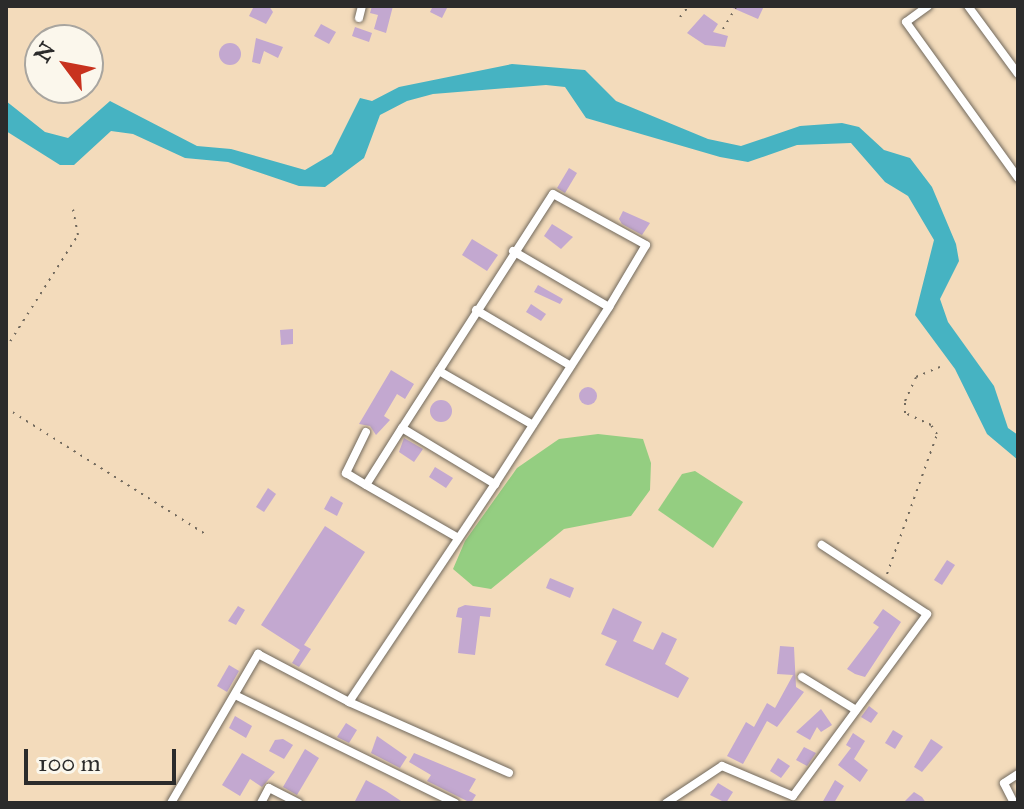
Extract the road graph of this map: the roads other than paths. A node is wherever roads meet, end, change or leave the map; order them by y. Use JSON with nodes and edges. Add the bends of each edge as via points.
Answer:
{"nodes":[{"id":1,"x":362,"y":6,"type":"edge"},
{"id":2,"x":928,"y":6,"type":"edge"},
{"id":3,"x":968,"y":6,"type":"edge"},
{"id":4,"x":359,"y":18,"type":"dead end"},
{"id":5,"x":1018,"y":74,"type":"edge"},
{"id":6,"x":1018,"y":178,"type":"edge"},
{"id":7,"x":513,"y":251,"type":"junction"},
{"id":8,"x":609,"y":307,"type":"junction"},
{"id":9,"x":476,"y":310,"type":"junction"},
{"id":10,"x":571,"y":366,"type":"junction"},
{"id":11,"x":439,"y":371,"type":"junction"},
{"id":12,"x":533,"y":425,"type":"junction"},
{"id":13,"x":402,"y":428,"type":"junction"},
{"id":14,"x":366,"y":432,"type":"dead end"},
{"id":15,"x":495,"y":484,"type":"junction"},
{"id":16,"x":366,"y":485,"type":"junction"},
{"id":17,"x":458,"y":538,"type":"junction"},
{"id":18,"x":822,"y":545,"type":"dead end"},
{"id":19,"x":802,"y":677,"type":"dead end"},
{"id":20,"x":235,"y":695,"type":"junction"},
{"id":21,"x":349,"y":702,"type":"junction"},
{"id":22,"x":856,"y":710,"type":"junction"},
{"id":23,"x":509,"y":773,"type":"dead end"},
{"id":24,"x":1018,"y":774,"type":"edge"},
{"id":25,"x":171,"y":803,"type":"edge"},
{"id":26,"x":261,"y":803,"type":"edge"},
{"id":27,"x":298,"y":803,"type":"edge"},
{"id":28,"x":455,"y":803,"type":"edge"},
{"id":29,"x":666,"y":803,"type":"edge"},
{"id":30,"x":1014,"y":803,"type":"edge"}],
"edges":[{"from":1,"to":4,"type":"street"},
{"from":2,"to":6,"type":"street","via":[[906,22]]},
{"from":3,"to":5,"type":"street"},
{"from":7,"to":8,"type":"street"},
{"from":7,"to":8,"type":"street","via":[[553,194],[646,245]]},
{"from":7,"to":9,"type":"street"},
{"from":8,"to":10,"type":"street"},
{"from":9,"to":10,"type":"street"},
{"from":9,"to":11,"type":"street"},
{"from":10,"to":12,"type":"street"},
{"from":11,"to":12,"type":"street"},
{"from":11,"to":13,"type":"street"},
{"from":12,"to":15,"type":"street"},
{"from":13,"to":15,"type":"street"},
{"from":13,"to":16,"type":"street"},
{"from":14,"to":16,"type":"street","via":[[346,473]]},
{"from":15,"to":17,"type":"street"},
{"from":16,"to":17,"type":"street"},
{"from":17,"to":21,"type":"street"},
{"from":18,"to":22,"type":"street","via":[[927,614]]},
{"from":19,"to":22,"type":"street"},
{"from":20,"to":21,"type":"street","via":[[258,654]]},
{"from":20,"to":25,"type":"street"},
{"from":20,"to":28,"type":"street"},
{"from":21,"to":23,"type":"street"},
{"from":22,"to":29,"type":"street","via":[[793,796],[722,766]]},
{"from":24,"to":30,"type":"street","via":[[1004,783]]},
{"from":26,"to":27,"type":"street","via":[[269,788]]}]}
